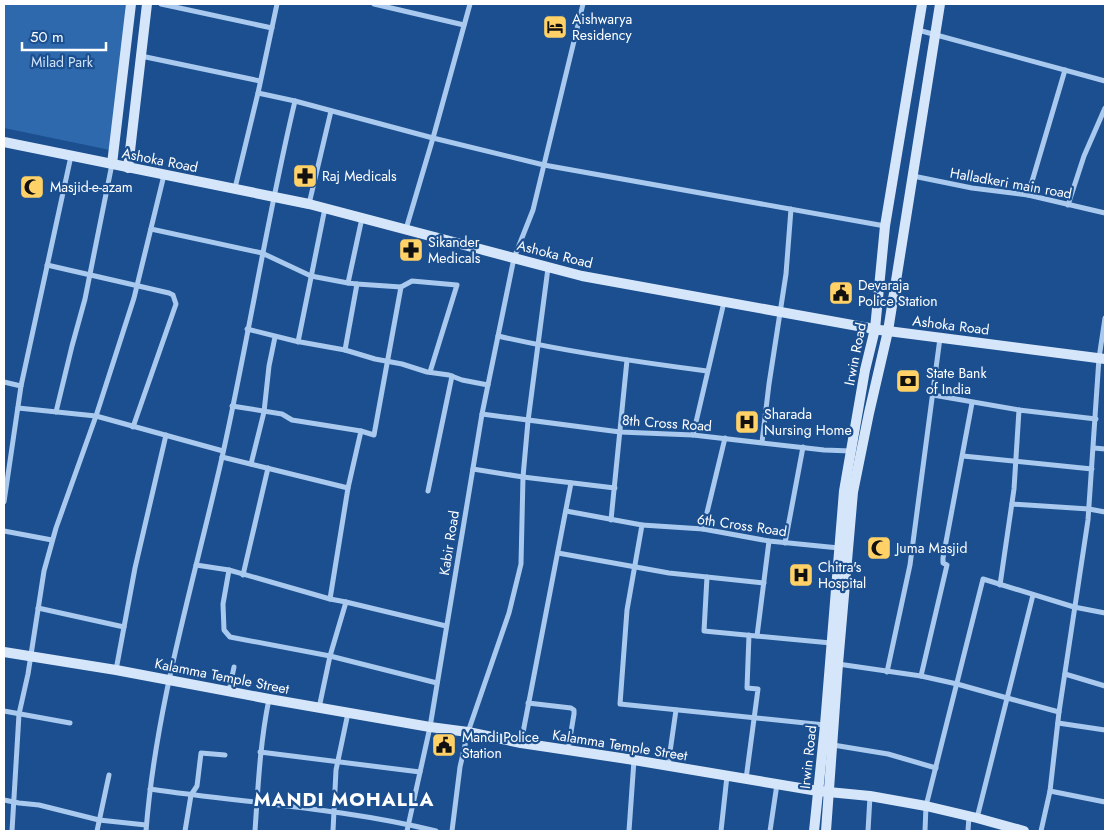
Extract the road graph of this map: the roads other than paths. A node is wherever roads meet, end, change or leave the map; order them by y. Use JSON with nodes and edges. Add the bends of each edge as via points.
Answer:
{"nodes":[{"id":1,"x":132,"y":4,"type":"edge"},
{"id":2,"x":147,"y":4,"type":"edge"},
{"id":3,"x":162,"y":4,"type":"edge"},
{"id":4,"x":277,"y":4,"type":"edge"},
{"id":5,"x":374,"y":4,"type":"edge"},
{"id":6,"x":470,"y":4,"type":"edge"},
{"id":7,"x":583,"y":4,"type":"edge"},
{"id":8,"x":922,"y":4,"type":"edge"},
{"id":9,"x":940,"y":4,"type":"edge"},
{"id":10,"x":464,"y":25,"type":"junction"},
{"id":11,"x":272,"y":28,"type":"junction"},
{"id":12,"x":918,"y":30,"type":"junction"},
{"id":13,"x":935,"y":36,"type":"junction"},
{"id":14,"x":141,"y":56,"type":"junction"},
{"id":15,"x":1065,"y":70,"type":"junction"},
{"id":16,"x":260,"y":81,"type":"junction"},
{"id":17,"x":1105,"y":81,"type":"edge"},
{"id":18,"x":258,"y":93,"type":"junction"},
{"id":19,"x":295,"y":101,"type":"junction"},
{"id":20,"x":1105,"y":108,"type":"edge"},
{"id":21,"x":331,"y":110,"type":"junction"},
{"id":22,"x":433,"y":138,"type":"junction"},
{"id":23,"x":4,"y":142,"type":"edge"},
{"id":24,"x":72,"y":156,"type":"junction"},
{"id":25,"x":112,"y":164,"type":"junction"},
{"id":26,"x":544,"y":166,"type":"junction"},
{"id":27,"x":128,"y":168,"type":"junction"},
{"id":28,"x":164,"y":175,"type":"junction"},
{"id":29,"x":912,"y":176,"type":"junction"},
{"id":30,"x":234,"y":189,"type":"junction"},
{"id":31,"x":1028,"y":195,"type":"junction"},
{"id":32,"x":273,"y":197,"type":"junction"},
{"id":33,"x":309,"y":204,"type":"junction"},
{"id":34,"x":1068,"y":204,"type":"junction"},
{"id":35,"x":325,"y":208,"type":"junction"},
{"id":36,"x":791,"y":209,"type":"junction"},
{"id":37,"x":1105,"y":213,"type":"edge"},
{"id":38,"x":362,"y":218,"type":"junction"},
{"id":39,"x":885,"y":226,"type":"junction"},
{"id":40,"x":151,"y":228,"type":"junction"},
{"id":41,"x":406,"y":229,"type":"junction"},
{"id":42,"x":262,"y":253,"type":"junction"},
{"id":43,"x":514,"y":258,"type":"junction"},
{"id":44,"x":47,"y":265,"type":"junction"},
{"id":45,"x":548,"y":268,"type":"junction"},
{"id":46,"x":91,"y":274,"type":"junction"},
{"id":47,"x":311,"y":276,"type":"junction"},
{"id":48,"x":348,"y":283,"type":"junction"},
{"id":49,"x":357,"y":284,"type":"junction"},
{"id":50,"x":137,"y":285,"type":"junction"},
{"id":51,"x":402,"y":287,"type":"junction"},
{"id":52,"x":724,"y":302,"type":"junction"},
{"id":53,"x":781,"y":313,"type":"junction"},
{"id":54,"x":1105,"y":318,"type":"edge"},
{"id":55,"x":247,"y":329,"type":"junction"},
{"id":56,"x":875,"y":329,"type":"junction"},
{"id":57,"x":888,"y":331,"type":"junction"},
{"id":58,"x":275,"y":336,"type":"junction"},
{"id":59,"x":498,"y":336,"type":"junction"},
{"id":60,"x":940,"y":338,"type":"junction"},
{"id":61,"x":298,"y":342,"type":"junction"},
{"id":62,"x":537,"y":345,"type":"junction"},
{"id":63,"x":344,"y":350,"type":"junction"},
{"id":64,"x":1102,"y":359,"type":"edge"},
{"id":65,"x":627,"y":360,"type":"junction"},
{"id":66,"x":388,"y":361,"type":"junction"},
{"id":67,"x":707,"y":371,"type":"junction"},
{"id":68,"x":430,"y":372,"type":"junction"},
{"id":69,"x":452,"y":376,"type":"junction"},
{"id":70,"x":4,"y":382,"type":"edge"},
{"id":71,"x":488,"y":385,"type":"junction"},
{"id":72,"x":21,"y":386,"type":"junction"},
{"id":73,"x":933,"y":395,"type":"junction"},
{"id":74,"x":972,"y":403,"type":"junction"},
{"id":75,"x":232,"y":406,"type":"junction"},
{"id":76,"x":18,"y":408,"type":"junction"},
{"id":77,"x":1019,"y":410,"type":"junction"},
{"id":78,"x":56,"y":412,"type":"junction"},
{"id":79,"x":264,"y":412,"type":"junction"},
{"id":80,"x":482,"y":414,"type":"junction"},
{"id":81,"x":96,"y":416,"type":"junction"},
{"id":82,"x":1096,"y":419,"type":"junction"},
{"id":83,"x":528,"y":421,"type":"junction"},
{"id":84,"x":133,"y":426,"type":"junction"},
{"id":85,"x":362,"y":431,"type":"junction"},
{"id":86,"x":620,"y":432,"type":"junction"},
{"id":87,"x":693,"y":435,"type":"junction"},
{"id":88,"x":166,"y":436,"type":"junction"},
{"id":89,"x":725,"y":438,"type":"junction"},
{"id":90,"x":762,"y":442,"type":"junction"},
{"id":91,"x":803,"y":447,"type":"junction"},
{"id":92,"x":1094,"y":448,"type":"junction"},
{"id":93,"x":1105,"y":449,"type":"edge"},
{"id":94,"x":851,"y":451,"type":"junction"},
{"id":95,"x":223,"y":454,"type":"junction"},
{"id":96,"x":963,"y":456,"type":"junction"},
{"id":97,"x":1017,"y":462,"type":"junction"},
{"id":98,"x":251,"y":464,"type":"junction"},
{"id":99,"x":268,"y":468,"type":"junction"},
{"id":100,"x":473,"y":469,"type":"junction"},
{"id":101,"x":1092,"y":470,"type":"junction"},
{"id":102,"x":6,"y":471,"type":"edge"},
{"id":103,"x":523,"y":477,"type":"junction"},
{"id":104,"x":571,"y":483,"type":"junction"},
{"id":105,"x":348,"y":488,"type":"junction"},
{"id":106,"x":615,"y":488,"type":"junction"},
{"id":107,"x":428,"y":491,"type":"dead end"},
{"id":108,"x":4,"y":502,"type":"edge"},
{"id":109,"x":1012,"y":504,"type":"junction"},
{"id":110,"x":1089,"y":509,"type":"junction"},
{"id":111,"x":566,"y":511,"type":"junction"},
{"id":112,"x":1105,"y":512,"type":"edge"},
{"id":113,"x":611,"y":520,"type":"junction"},
{"id":114,"x":642,"y":525,"type":"junction"},
{"id":115,"x":703,"y":529,"type":"junction"},
{"id":116,"x":4,"y":531,"type":"edge"},
{"id":117,"x":52,"y":540,"type":"junction"},
{"id":118,"x":769,"y":541,"type":"junction"},
{"id":119,"x":785,"y":543,"type":"junction"},
{"id":120,"x":839,"y":548,"type":"junction"},
{"id":121,"x":558,"y":552,"type":"junction"},
{"id":122,"x":196,"y":565,"type":"junction"},
{"id":123,"x":634,"y":567,"type":"junction"},
{"id":124,"x":229,"y":570,"type":"junction"},
{"id":125,"x":243,"y":575,"type":"junction"},
{"id":126,"x":707,"y":577,"type":"junction"},
{"id":127,"x":764,"y":583,"type":"junction"},
{"id":128,"x":1000,"y":585,"type":"junction"},
{"id":129,"x":1033,"y":595,"type":"junction"},
{"id":130,"x":330,"y":599,"type":"junction"},
{"id":131,"x":346,"y":602,"type":"junction"},
{"id":132,"x":1074,"y":607,"type":"junction"},
{"id":133,"x":38,"y":608,"type":"junction"},
{"id":134,"x":1105,"y":613,"type":"edge"},
{"id":135,"x":446,"y":626,"type":"junction"},
{"id":136,"x":124,"y":627,"type":"junction"},
{"id":137,"x":749,"y":635,"type":"junction"},
{"id":138,"x":757,"y":636,"type":"junction"},
{"id":139,"x":831,"y":643,"type":"junction"},
{"id":140,"x":4,"y":652,"type":"edge"},
{"id":141,"x":30,"y":656,"type":"junction"},
{"id":142,"x":330,"y":656,"type":"junction"},
{"id":143,"x":838,"y":664,"type":"junction"},
{"id":144,"x":234,"y":667,"type":"dead end"},
{"id":145,"x":116,"y":670,"type":"junction"},
{"id":146,"x":887,"y":672,"type":"junction"},
{"id":147,"x":1065,"y":674,"type":"junction"},
{"id":148,"x":921,"y":676,"type":"junction"},
{"id":149,"x":169,"y":680,"type":"junction"},
{"id":150,"x":437,"y":683,"type":"junction"},
{"id":151,"x":957,"y":684,"type":"junction"},
{"id":152,"x":1105,"y":686,"type":"edge"},
{"id":153,"x":229,"y":692,"type":"junction"},
{"id":154,"x":1007,"y":698,"type":"junction"},
{"id":155,"x":269,"y":699,"type":"junction"},
{"id":156,"x":528,"y":703,"type":"junction"},
{"id":157,"x":319,"y":708,"type":"junction"},
{"id":158,"x":676,"y":710,"type":"junction"},
{"id":159,"x":4,"y":711,"type":"edge"},
{"id":160,"x":348,"y":712,"type":"junction"},
{"id":161,"x":1059,"y":712,"type":"junction"},
{"id":162,"x":19,"y":714,"type":"junction"},
{"id":163,"x":754,"y":717,"type":"junction"},
{"id":164,"x":70,"y":723,"type":"dead end"},
{"id":165,"x":1058,"y":724,"type":"junction"},
{"id":166,"x":825,"y":725,"type":"junction"},
{"id":167,"x":430,"y":727,"type":"junction"},
{"id":168,"x":1105,"y":730,"type":"edge"},
{"id":169,"x":468,"y":732,"type":"junction"},
{"id":170,"x":521,"y":743,"type":"junction"},
{"id":171,"x":833,"y":745,"type":"junction"},
{"id":172,"x":568,"y":751,"type":"junction"},
{"id":173,"x":260,"y":752,"type":"junction"},
{"id":174,"x":225,"y":755,"type":"dead end"},
{"id":175,"x":634,"y":760,"type":"junction"},
{"id":176,"x":338,"y":761,"type":"junction"},
{"id":177,"x":668,"y":766,"type":"junction"},
{"id":178,"x":936,"y":768,"type":"junction"},
{"id":179,"x":420,"y":772,"type":"junction"},
{"id":180,"x":109,"y":774,"type":"dead end"},
{"id":181,"x":727,"y":776,"type":"junction"},
{"id":182,"x":746,"y":779,"type":"junction"},
{"id":183,"x":777,"y":784,"type":"junction"},
{"id":184,"x":150,"y":789,"type":"junction"},
{"id":185,"x":818,"y":791,"type":"junction"},
{"id":186,"x":1050,"y":791,"type":"junction"},
{"id":187,"x":830,"y":792,"type":"junction"},
{"id":188,"x":191,"y":795,"type":"junction"},
{"id":189,"x":870,"y":796,"type":"junction"},
{"id":190,"x":4,"y":800,"type":"edge"},
{"id":191,"x":15,"y":802,"type":"junction"},
{"id":192,"x":257,"y":802,"type":"junction"},
{"id":193,"x":1105,"y":802,"type":"edge"},
{"id":194,"x":926,"y":806,"type":"junction"},
{"id":195,"x":333,"y":812,"type":"junction"},
{"id":196,"x":973,"y":817,"type":"junction"},
{"id":197,"x":98,"y":820,"type":"junction"},
{"id":198,"x":408,"y":825,"type":"junction"},
{"id":199,"x":146,"y":828,"type":"edge"},
{"id":200,"x":12,"y":831,"type":"edge"},
{"id":201,"x":97,"y":831,"type":"edge"},
{"id":202,"x":185,"y":831,"type":"edge"},
{"id":203,"x":255,"y":831,"type":"edge"},
{"id":204,"x":333,"y":831,"type":"edge"},
{"id":205,"x":407,"y":831,"type":"edge"},
{"id":206,"x":436,"y":831,"type":"edge"},
{"id":207,"x":452,"y":831,"type":"edge"},
{"id":208,"x":629,"y":831,"type":"edge"},
{"id":209,"x":721,"y":831,"type":"edge"},
{"id":210,"x":770,"y":831,"type":"edge"},
{"id":211,"x":814,"y":831,"type":"edge"},
{"id":212,"x":826,"y":831,"type":"edge"},
{"id":213,"x":868,"y":831,"type":"edge"},
{"id":214,"x":925,"y":831,"type":"edge"},
{"id":215,"x":968,"y":831,"type":"edge"},
{"id":216,"x":1024,"y":831,"type":"edge"},
{"id":217,"x":1041,"y":831,"type":"edge"}],
"edges":[{"from":1,"to":25,"type":"street"},
{"from":2,"to":14,"type":"street"},
{"from":3,"to":11,"type":"street"},
{"from":4,"to":11,"type":"street"},
{"from":5,"to":10,"type":"street"},
{"from":6,"to":10,"type":"street"},
{"from":7,"to":26,"type":"street","name":"Kabir Road"},
{"from":8,"to":12,"type":"street","name":"Irwin Road"},
{"from":9,"to":13,"type":"street","name":"Irwin Road"},
{"from":10,"to":22,"type":"street"},
{"from":11,"to":16,"type":"street"},
{"from":12,"to":13,"type":"street"},
{"from":12,"to":39,"type":"street","name":"Irwin Road"},
{"from":13,"to":15,"type":"street"},
{"from":13,"to":29,"type":"street","name":"Irwin Road"},
{"from":14,"to":16,"type":"street"},
{"from":14,"to":27,"type":"street"},
{"from":15,"to":17,"type":"street"},
{"from":15,"to":31,"type":"street"},
{"from":16,"to":18,"type":"street"},
{"from":18,"to":19,"type":"street"},
{"from":18,"to":30,"type":"street"},
{"from":19,"to":21,"type":"street"},
{"from":19,"to":32,"type":"street"},
{"from":20,"to":34,"type":"street"},
{"from":21,"to":22,"type":"street"},
{"from":21,"to":33,"type":"street"},
{"from":22,"to":26,"type":"street"},
{"from":22,"to":41,"type":"street"},
{"from":23,"to":24,"type":"street","name":"Ashoka Road"},
{"from":24,"to":25,"type":"street","name":"Ashoka Road"},
{"from":24,"to":44,"type":"street"},
{"from":25,"to":27,"type":"street","name":"Ashoka Road"},
{"from":25,"to":46,"type":"street"},
{"from":26,"to":36,"type":"street"},
{"from":26,"to":43,"type":"street","name":"Kabir Road","via":[[533,210]]},
{"from":27,"to":28,"type":"street","name":"Ashoka Road"},
{"from":28,"to":30,"type":"street","name":"Ashoka Road"},
{"from":28,"to":40,"type":"street"},
{"from":29,"to":31,"type":"street","name":"Halladkeri main road"},
{"from":29,"to":57,"type":"street","name":"Irwin Road"},
{"from":30,"to":32,"type":"street","name":"Ashoka Road"},
{"from":31,"to":34,"type":"street","name":"Halladkeri main road"},
{"from":32,"to":33,"type":"street","name":"Ashoka Road"},
{"from":32,"to":42,"type":"street"},
{"from":33,"to":35,"type":"street","name":"Ashoka Road"},
{"from":34,"to":37,"type":"street","name":"Halladkeri main road"},
{"from":35,"to":38,"type":"street","name":"Ashoka Road"},
{"from":35,"to":47,"type":"street"},
{"from":36,"to":39,"type":"street"},
{"from":36,"to":53,"type":"street"},
{"from":38,"to":41,"type":"street","name":"Ashoka Road"},
{"from":38,"to":48,"type":"street"},
{"from":39,"to":56,"type":"street","name":"Irwin Road"},
{"from":40,"to":42,"type":"street"},
{"from":40,"to":50,"type":"street"},
{"from":41,"to":43,"type":"street","name":"Ashoka Road"},
{"from":42,"to":47,"type":"street"},
{"from":42,"to":55,"type":"street"},
{"from":43,"to":45,"type":"street","name":"Ashoka Road"},
{"from":43,"to":59,"type":"street","name":"Kabir Road"},
{"from":44,"to":46,"type":"street"},
{"from":44,"to":72,"type":"street"},
{"from":45,"to":52,"type":"street","name":"Ashoka Road"},
{"from":45,"to":62,"type":"street"},
{"from":46,"to":50,"type":"street"},
{"from":46,"to":78,"type":"street"},
{"from":47,"to":48,"type":"street"},
{"from":47,"to":61,"type":"street"},
{"from":48,"to":49,"type":"street"},
{"from":49,"to":51,"type":"street"},
{"from":49,"to":63,"type":"street"},
{"from":50,"to":81,"type":"street"},
{"from":50,"to":84,"type":"street","via":[[169,293],[176,304]]},
{"from":51,"to":66,"type":"street"},
{"from":51,"to":68,"type":"street","via":[[412,282],[457,285]]},
{"from":52,"to":53,"type":"street","name":"Ashoka Road"},
{"from":52,"to":67,"type":"street"},
{"from":53,"to":56,"type":"street","name":"Ashoka Road"},
{"from":53,"to":90,"type":"street"},
{"from":54,"to":64,"type":"street"},
{"from":55,"to":58,"type":"street"},
{"from":55,"to":75,"type":"street"},
{"from":56,"to":57,"type":"street","name":"Ashoka Road"},
{"from":56,"to":94,"type":"street","name":"Irwin Road"},
{"from":57,"to":60,"type":"street","name":"Ashoka Road"},
{"from":57,"to":143,"type":"street","name":"Irwin Road","via":[[853,492]]},
{"from":58,"to":61,"type":"street"},
{"from":58,"to":79,"type":"street"},
{"from":59,"to":62,"type":"street"},
{"from":59,"to":71,"type":"street","name":"Kabir Road"},
{"from":60,"to":64,"type":"street","name":"Ashoka Road"},
{"from":60,"to":73,"type":"street"},
{"from":61,"to":63,"type":"street"},
{"from":62,"to":65,"type":"street"},
{"from":62,"to":83,"type":"street"},
{"from":63,"to":66,"type":"street"},
{"from":64,"to":82,"type":"street"},
{"from":65,"to":67,"type":"street"},
{"from":65,"to":86,"type":"street"},
{"from":66,"to":68,"type":"street"},
{"from":66,"to":85,"type":"street","via":[[374,435]]},
{"from":67,"to":87,"type":"street"},
{"from":68,"to":69,"type":"street"},
{"from":69,"to":71,"type":"street"},
{"from":69,"to":107,"type":"street"},
{"from":70,"to":72,"type":"street"},
{"from":71,"to":80,"type":"street","name":"Kabir Road"},
{"from":72,"to":76,"type":"street"},
{"from":73,"to":74,"type":"street"},
{"from":73,"to":146,"type":"street","via":[[910,565]]},
{"from":74,"to":77,"type":"street"},
{"from":74,"to":96,"type":"street"},
{"from":75,"to":79,"type":"street"},
{"from":75,"to":95,"type":"street"},
{"from":76,"to":78,"type":"street"},
{"from":76,"to":102,"type":"street"},
{"from":77,"to":82,"type":"street"},
{"from":77,"to":97,"type":"street"},
{"from":78,"to":81,"type":"street"},
{"from":79,"to":85,"type":"street","via":[[282,414],[292,420]]},
{"from":79,"to":98,"type":"street"},
{"from":80,"to":83,"type":"street","name":"8th Cross Road"},
{"from":80,"to":100,"type":"street","name":"Kabir Road"},
{"from":81,"to":84,"type":"street"},
{"from":81,"to":117,"type":"street"},
{"from":82,"to":92,"type":"street"},
{"from":83,"to":86,"type":"street","name":"8th Cross Road"},
{"from":83,"to":103,"type":"street"},
{"from":84,"to":88,"type":"street"},
{"from":85,"to":105,"type":"street"},
{"from":86,"to":87,"type":"street","name":"8th Cross Road"},
{"from":86,"to":106,"type":"street"},
{"from":87,"to":89,"type":"street","name":"8th Cross Road"},
{"from":88,"to":95,"type":"street"},
{"from":88,"to":136,"type":"street"},
{"from":89,"to":90,"type":"street","name":"8th Cross Road"},
{"from":89,"to":115,"type":"street"},
{"from":90,"to":91,"type":"street","name":"8th Cross Road"},
{"from":91,"to":94,"type":"street","name":"8th Cross Road"},
{"from":91,"to":119,"type":"street"},
{"from":92,"to":93,"type":"street"},
{"from":92,"to":101,"type":"street"},
{"from":94,"to":120,"type":"street","name":"Irwin Road"},
{"from":95,"to":98,"type":"street"},
{"from":95,"to":122,"type":"street"},
{"from":96,"to":97,"type":"street"},
{"from":96,"to":148,"type":"street","via":[[943,563],[947,565]]},
{"from":97,"to":101,"type":"street"},
{"from":97,"to":109,"type":"street"},
{"from":98,"to":99,"type":"street"},
{"from":99,"to":105,"type":"street"},
{"from":99,"to":125,"type":"street"},
{"from":100,"to":103,"type":"street"},
{"from":100,"to":135,"type":"street","name":"Kabir Road"},
{"from":101,"to":110,"type":"street"},
{"from":102,"to":108,"type":"street"},
{"from":103,"to":104,"type":"street"},
{"from":103,"to":169,"type":"street","via":[[521,564],[509,613]]},
{"from":104,"to":106,"type":"street"},
{"from":104,"to":111,"type":"street"},
{"from":105,"to":130,"type":"street"},
{"from":106,"to":113,"type":"street"},
{"from":109,"to":110,"type":"street"},
{"from":109,"to":128,"type":"street"},
{"from":110,"to":112,"type":"street"},
{"from":110,"to":132,"type":"street"},
{"from":111,"to":113,"type":"street","name":"6th Cross Road"},
{"from":111,"to":121,"type":"street"},
{"from":113,"to":114,"type":"street","name":"6th Cross Road"},
{"from":114,"to":115,"type":"street","name":"6th Cross Road"},
{"from":114,"to":123,"type":"street"},
{"from":115,"to":118,"type":"street","name":"6th Cross Road"},
{"from":116,"to":117,"type":"street"},
{"from":117,"to":133,"type":"street"},
{"from":118,"to":119,"type":"street","name":"6th Cross Road"},
{"from":118,"to":127,"type":"street"},
{"from":119,"to":120,"type":"street","name":"6th Cross Road"},
{"from":120,"to":139,"type":"street","name":"Irwin Road"},
{"from":121,"to":123,"type":"street"},
{"from":121,"to":156,"type":"street"},
{"from":122,"to":124,"type":"street"},
{"from":122,"to":149,"type":"street"},
{"from":123,"to":126,"type":"street"},
{"from":123,"to":158,"type":"street","via":[[627,610],[620,704]]},
{"from":124,"to":125,"type":"street"},
{"from":124,"to":142,"type":"street","via":[[223,604],[227,634]]},
{"from":125,"to":130,"type":"street"},
{"from":126,"to":127,"type":"street"},
{"from":126,"to":137,"type":"street","via":[[704,630]]},
{"from":127,"to":138,"type":"street"},
{"from":128,"to":129,"type":"street"},
{"from":128,"to":151,"type":"street","via":[[983,579]]},
{"from":129,"to":132,"type":"street"},
{"from":129,"to":154,"type":"street"},
{"from":130,"to":131,"type":"street"},
{"from":131,"to":135,"type":"street"},
{"from":131,"to":142,"type":"street"},
{"from":132,"to":134,"type":"street"},
{"from":132,"to":147,"type":"street"},
{"from":133,"to":136,"type":"street"},
{"from":133,"to":141,"type":"street"},
{"from":135,"to":150,"type":"street","name":"Kabir Road"},
{"from":136,"to":145,"type":"street"},
{"from":137,"to":138,"type":"street"},
{"from":137,"to":163,"type":"street","via":[[747,688],[758,689]]},
{"from":138,"to":139,"type":"street"},
{"from":139,"to":166,"type":"street","name":"Irwin Road"},
{"from":140,"to":141,"type":"street","name":"Kalamma Temple Street"},
{"from":141,"to":145,"type":"street","name":"Kalamma Temple Street"},
{"from":141,"to":162,"type":"street"},
{"from":142,"to":150,"type":"street"},
{"from":142,"to":157,"type":"street"},
{"from":143,"to":146,"type":"street"},
{"from":143,"to":171,"type":"street","name":"Irwin Road"},
{"from":144,"to":153,"type":"street"},
{"from":145,"to":149,"type":"street","name":"Kalamma Temple Street"},
{"from":146,"to":148,"type":"street"},
{"from":147,"to":152,"type":"street"},
{"from":147,"to":161,"type":"street"},
{"from":148,"to":151,"type":"street"},
{"from":149,"to":153,"type":"street","name":"Kalamma Temple Street"},
{"from":149,"to":184,"type":"street"},
{"from":150,"to":167,"type":"street","name":"Kabir Road"},
{"from":151,"to":154,"type":"street"},
{"from":151,"to":178,"type":"street"},
{"from":153,"to":155,"type":"street","name":"Kalamma Temple Street"},
{"from":154,"to":161,"type":"street"},
{"from":154,"to":196,"type":"street"},
{"from":155,"to":157,"type":"street","name":"Kalamma Temple Street"},
{"from":155,"to":173,"type":"street"},
{"from":156,"to":170,"type":"street"},
{"from":156,"to":172,"type":"street","via":[[574,710]]},
{"from":157,"to":160,"type":"street","name":"Kalamma Temple Street"},
{"from":158,"to":163,"type":"street"},
{"from":158,"to":177,"type":"street"},
{"from":159,"to":162,"type":"street"},
{"from":160,"to":167,"type":"street","name":"Kalamma Temple Street"},
{"from":160,"to":176,"type":"street"},
{"from":161,"to":165,"type":"street"},
{"from":162,"to":164,"type":"street"},
{"from":162,"to":191,"type":"street"},
{"from":163,"to":166,"type":"street"},
{"from":163,"to":182,"type":"street"},
{"from":165,"to":168,"type":"street"},
{"from":165,"to":186,"type":"street"},
{"from":166,"to":185,"type":"street","name":"Irwin Road"},
{"from":167,"to":169,"type":"street","name":"Kalamma Temple Street"},
{"from":167,"to":179,"type":"street","name":"Kabir Road"},
{"from":169,"to":170,"type":"street","name":"Kalamma Temple Street"},
{"from":169,"to":207,"type":"street"},
{"from":170,"to":172,"type":"street","name":"Kalamma Temple Street"},
{"from":171,"to":178,"type":"street","via":[[888,754]]},
{"from":171,"to":187,"type":"street","name":"Irwin Road"},
{"from":172,"to":175,"type":"street","name":"Kalamma Temple Street"},
{"from":173,"to":176,"type":"street"},
{"from":173,"to":192,"type":"street"},
{"from":174,"to":188,"type":"street","via":[[201,753],[197,786]]},
{"from":175,"to":177,"type":"street","name":"Kalamma Temple Street"},
{"from":175,"to":208,"type":"street"},
{"from":176,"to":179,"type":"street"},
{"from":176,"to":195,"type":"street"},
{"from":177,"to":181,"type":"street","name":"Kalamma Temple Street"},
{"from":178,"to":194,"type":"street"},
{"from":179,"to":198,"type":"street","name":"Kabir Road"},
{"from":180,"to":197,"type":"street"},
{"from":181,"to":182,"type":"street","name":"Kalamma Temple Street"},
{"from":181,"to":209,"type":"street"},
{"from":182,"to":183,"type":"street","name":"Kalamma Temple Street"},
{"from":183,"to":185,"type":"street","name":"Kalamma Temple Street"},
{"from":183,"to":210,"type":"street"},
{"from":184,"to":188,"type":"street"},
{"from":184,"to":199,"type":"street"},
{"from":185,"to":187,"type":"street","name":"Kalamma Temple Street"},
{"from":185,"to":211,"type":"street","name":"Irwin Road"},
{"from":186,"to":193,"type":"street"},
{"from":186,"to":217,"type":"street"},
{"from":187,"to":189,"type":"street","name":"Kalamma Temple Street"},
{"from":187,"to":212,"type":"street","name":"Irwin Road"},
{"from":188,"to":192,"type":"street"},
{"from":188,"to":202,"type":"street"},
{"from":189,"to":194,"type":"street","name":"Kalamma Temple Street"},
{"from":189,"to":213,"type":"street"},
{"from":190,"to":191,"type":"street"},
{"from":191,"to":197,"type":"street"},
{"from":191,"to":200,"type":"street"},
{"from":192,"to":195,"type":"street"},
{"from":192,"to":203,"type":"street"},
{"from":194,"to":196,"type":"street","name":"Kalamma Temple Street"},
{"from":194,"to":214,"type":"street"},
{"from":195,"to":198,"type":"street"},
{"from":195,"to":204,"type":"street"},
{"from":196,"to":215,"type":"street"},
{"from":196,"to":216,"type":"street","name":"Kalamma Temple Street"},
{"from":197,"to":199,"type":"street"},
{"from":197,"to":201,"type":"street"},
{"from":198,"to":205,"type":"street","name":"Kabir Road"},
{"from":198,"to":206,"type":"street"}]}
